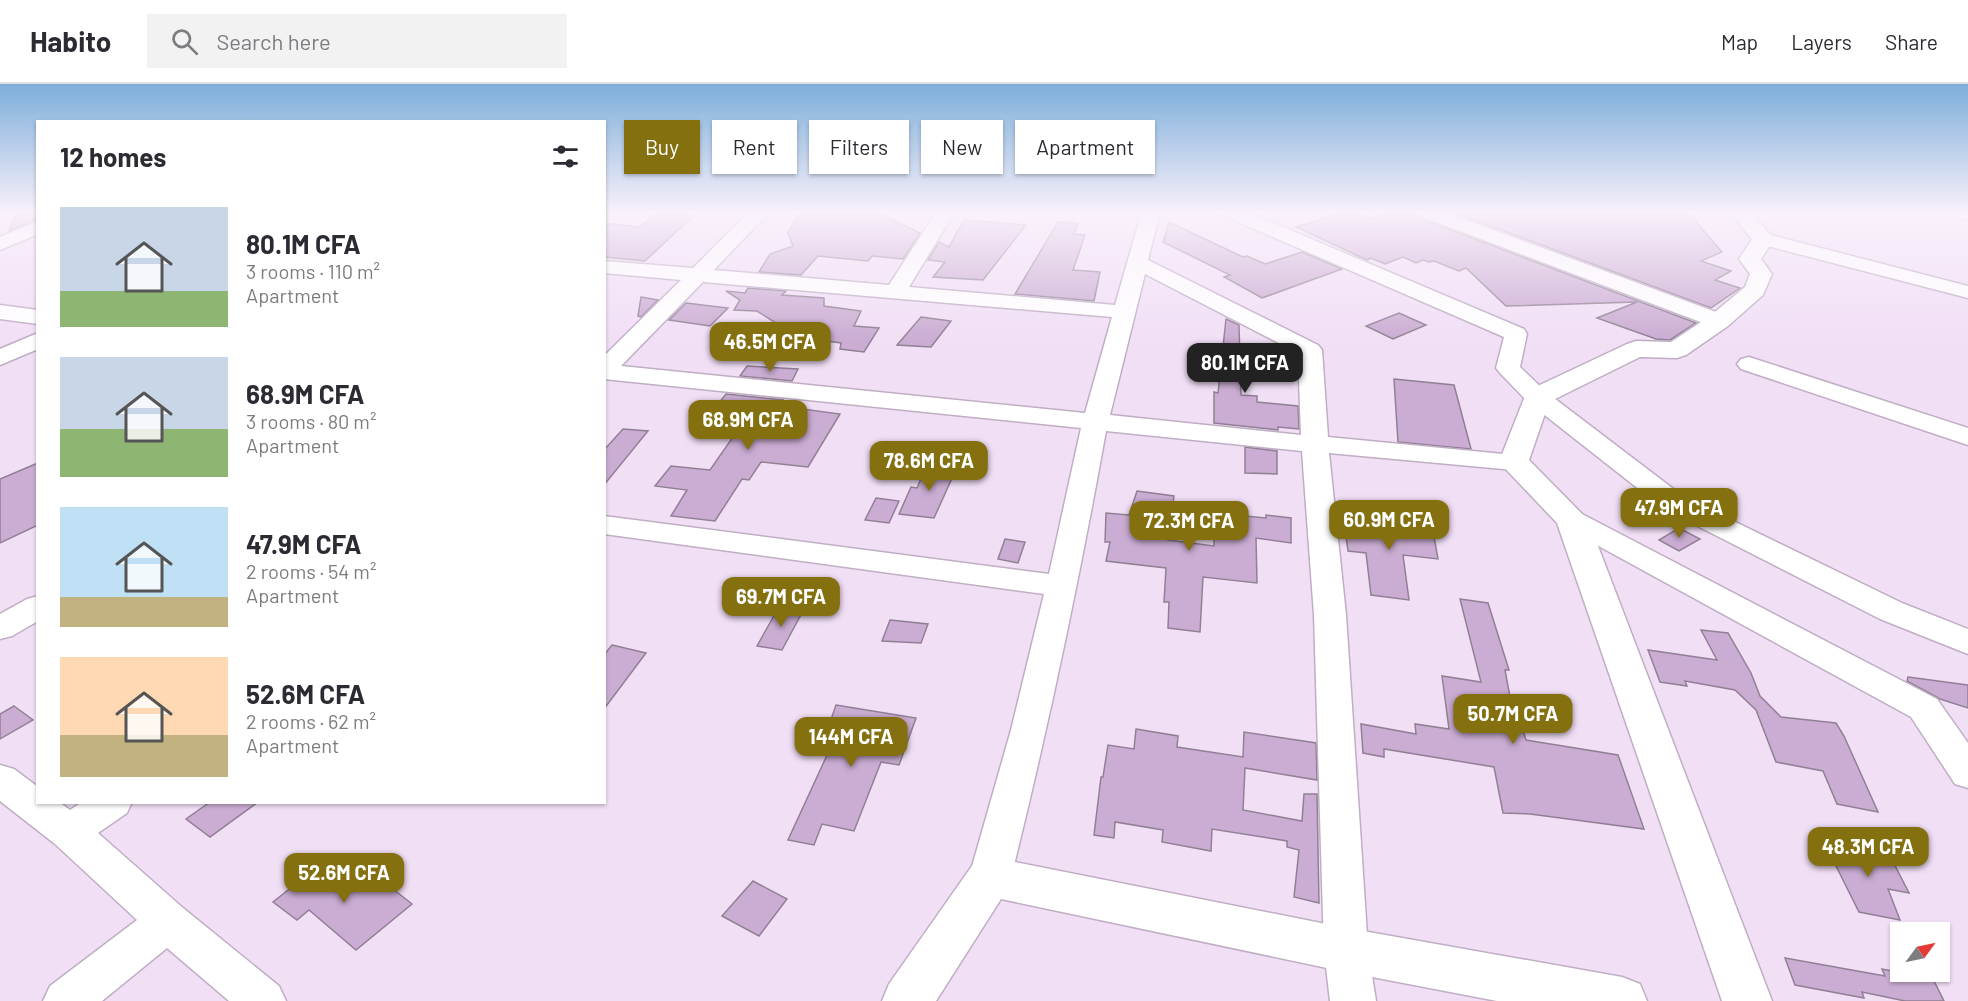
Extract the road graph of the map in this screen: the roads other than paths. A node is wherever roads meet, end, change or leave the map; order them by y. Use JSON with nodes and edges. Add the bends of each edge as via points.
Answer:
{"nodes":[{"id":1,"x":720,"y":254,"type":"edge"},
{"id":2,"x":919,"y":254,"type":"edge"},
{"id":3,"x":1139,"y":254,"type":"edge"},
{"id":4,"x":1327,"y":254,"type":"edge"},
{"id":5,"x":1537,"y":254,"type":"edge"},
{"id":6,"x":1753,"y":254,"type":"edge"},
{"id":7,"x":1820,"y":254,"type":"edge"},
{"id":8,"x":1137,"y":262,"type":"junction"},
{"id":9,"x":606,"y":267,"type":"edge"},
{"id":10,"x":699,"y":276,"type":"junction"},
{"id":11,"x":895,"y":292,"type":"junction"},
{"id":12,"x":1968,"y":292,"type":"edge"},
{"id":13,"x":0,"y":312,"type":"edge"},
{"id":14,"x":1126,"y":312,"type":"junction"},
{"id":15,"x":36,"y":317,"type":"edge"},
{"id":16,"x":1719,"y":321,"type":"junction"},
{"id":17,"x":36,"y":341,"type":"edge"},
{"id":18,"x":0,"y":358,"type":"edge"},
{"id":19,"x":1749,"y":364,"type":"dead end"},
{"id":20,"x":606,"y":369,"type":"edge"},
{"id":21,"x":606,"y":371,"type":"edge"},
{"id":22,"x":1537,"y":397,"type":"junction"},
{"id":23,"x":1095,"y":422,"type":"junction"},
{"id":24,"x":1968,"y":437,"type":"edge"},
{"id":25,"x":1315,"y":444,"type":"junction"},
{"id":26,"x":1514,"y":462,"type":"junction"},
{"id":27,"x":1572,"y":520,"type":"junction"},
{"id":28,"x":606,"y":525,"type":"edge"},
{"id":29,"x":1062,"y":586,"type":"junction"},
{"id":30,"x":36,"y":608,"type":"edge"},
{"id":31,"x":0,"y":628,"type":"edge"},
{"id":32,"x":1968,"y":642,"type":"edge"},
{"id":33,"x":1968,"y":774,"type":"edge"},
{"id":34,"x":0,"y":780,"type":"edge"},
{"id":35,"x":110,"y":804,"type":"edge"},
{"id":36,"x":69,"y":832,"type":"junction"},
{"id":37,"x":990,"y":877,"type":"junction"},
{"id":38,"x":168,"y":922,"type":"junction"},
{"id":39,"x":1346,"y":950,"type":"junction"},
{"id":40,"x":66,"y":1001,"type":"edge"},
{"id":41,"x":263,"y":1001,"type":"edge"},
{"id":42,"x":907,"y":1001,"type":"edge"},
{"id":43,"x":1353,"y":1001,"type":"edge"},
{"id":44,"x":1622,"y":1001,"type":"edge"},
{"id":45,"x":1747,"y":1001,"type":"edge"}],
"edges":[{"from":1,"to":10,"type":"street"},
{"from":2,"to":11,"type":"street"},
{"from":3,"to":8,"type":"street"},
{"from":4,"to":22,"type":"street","via":[[1516,334],[1508,368]]},
{"from":5,"to":16,"type":"street"},
{"from":6,"to":16,"type":"street","via":[[1750,259],[1761,274],[1755,290]]},
{"from":7,"to":12,"type":"street"},
{"from":8,"to":14,"type":"street"},
{"from":8,"to":25,"type":"street","via":[[1310,350]]},
{"from":9,"to":10,"type":"street"},
{"from":10,"to":11,"type":"street"},
{"from":10,"to":20,"type":"street"},
{"from":11,"to":14,"type":"street"},
{"from":13,"to":15,"type":"street"},
{"from":14,"to":23,"type":"street"},
{"from":16,"to":22,"type":"street","via":[[1677,350],[1636,349]]},
{"from":17,"to":18,"type":"street"},
{"from":19,"to":24,"type":"street"},
{"from":21,"to":23,"type":"street"},
{"from":22,"to":26,"type":"street"},
{"from":22,"to":32,"type":"street","via":[[1674,503],[1891,611]]},
{"from":23,"to":25,"type":"street"},
{"from":23,"to":29,"type":"street"},
{"from":25,"to":26,"type":"street"},
{"from":25,"to":39,"type":"street","via":[[1330,615]]},
{"from":26,"to":27,"type":"street"},
{"from":27,"to":33,"type":"street","via":[[1924,708]]},
{"from":27,"to":45,"type":"street"},
{"from":28,"to":29,"type":"street"},
{"from":29,"to":37,"type":"street"},
{"from":30,"to":31,"type":"street"},
{"from":34,"to":36,"type":"street"},
{"from":35,"to":36,"type":"street"},
{"from":36,"to":38,"type":"street"},
{"from":37,"to":39,"type":"street"},
{"from":37,"to":42,"type":"street"},
{"from":38,"to":40,"type":"street"},
{"from":38,"to":41,"type":"street"},
{"from":39,"to":43,"type":"street"},
{"from":39,"to":44,"type":"street"}]}
